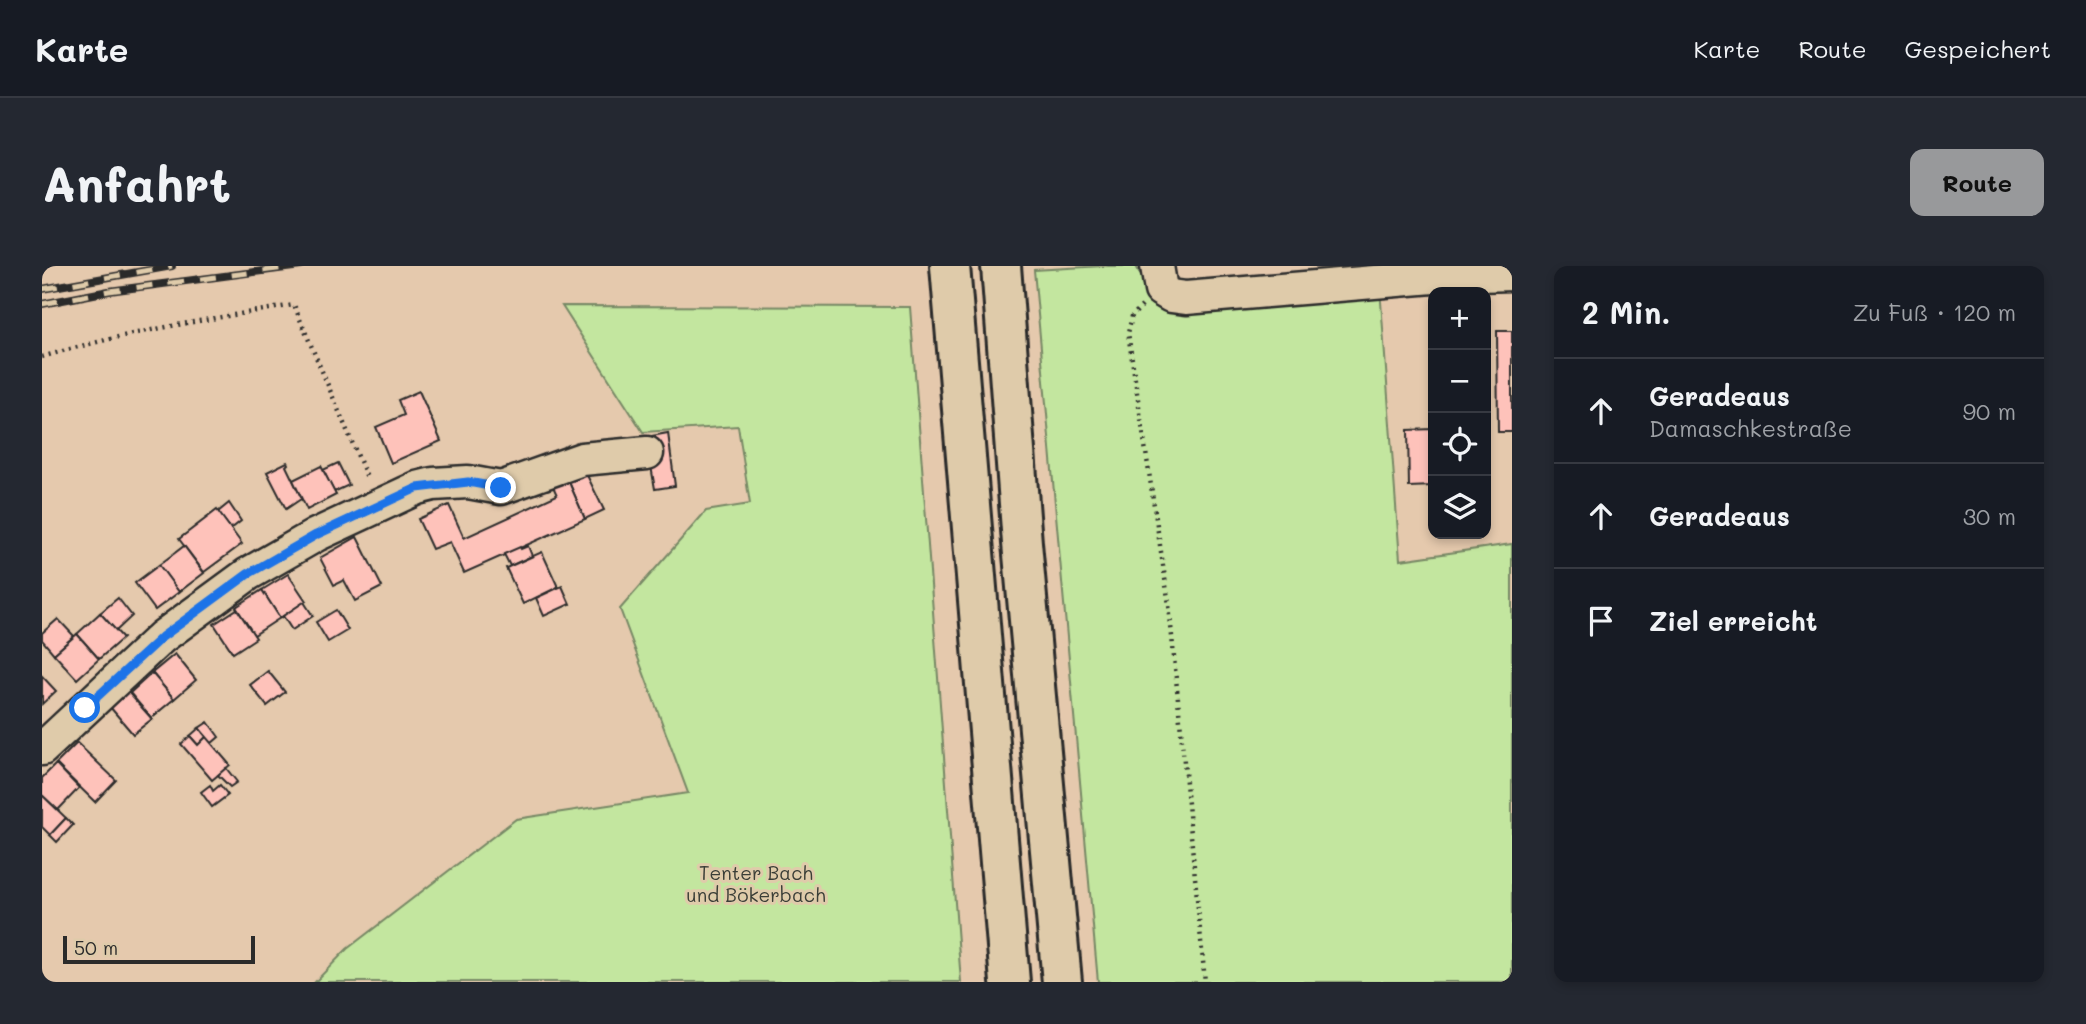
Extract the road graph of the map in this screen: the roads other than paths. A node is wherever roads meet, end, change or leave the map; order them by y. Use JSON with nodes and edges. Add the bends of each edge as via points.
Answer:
{"nodes":[{"id":1,"x":950,"y":266,"type":"edge"},
{"id":2,"x":1001,"y":266,"type":"edge"},
{"id":3,"x":1512,"y":274,"type":"edge"},
{"id":4,"x":1159,"y":278,"type":"edge"},
{"id":5,"x":647,"y":453,"type":"dead end"},
{"id":6,"x":42,"y":749,"type":"edge"},
{"id":7,"x":1010,"y":982,"type":"edge"},
{"id":8,"x":1062,"y":982,"type":"edge"}],
"edges":[{"from":1,"to":7,"type":"highway"},
{"from":2,"to":8,"type":"highway"},
{"from":3,"to":4,"type":"street","via":[[1186,298],[1171,296]]},
{"from":5,"to":6,"type":"street","via":[[582,459],[501,488],[468,482],[433,484],[316,535],[248,574],[162,637]]}]}
